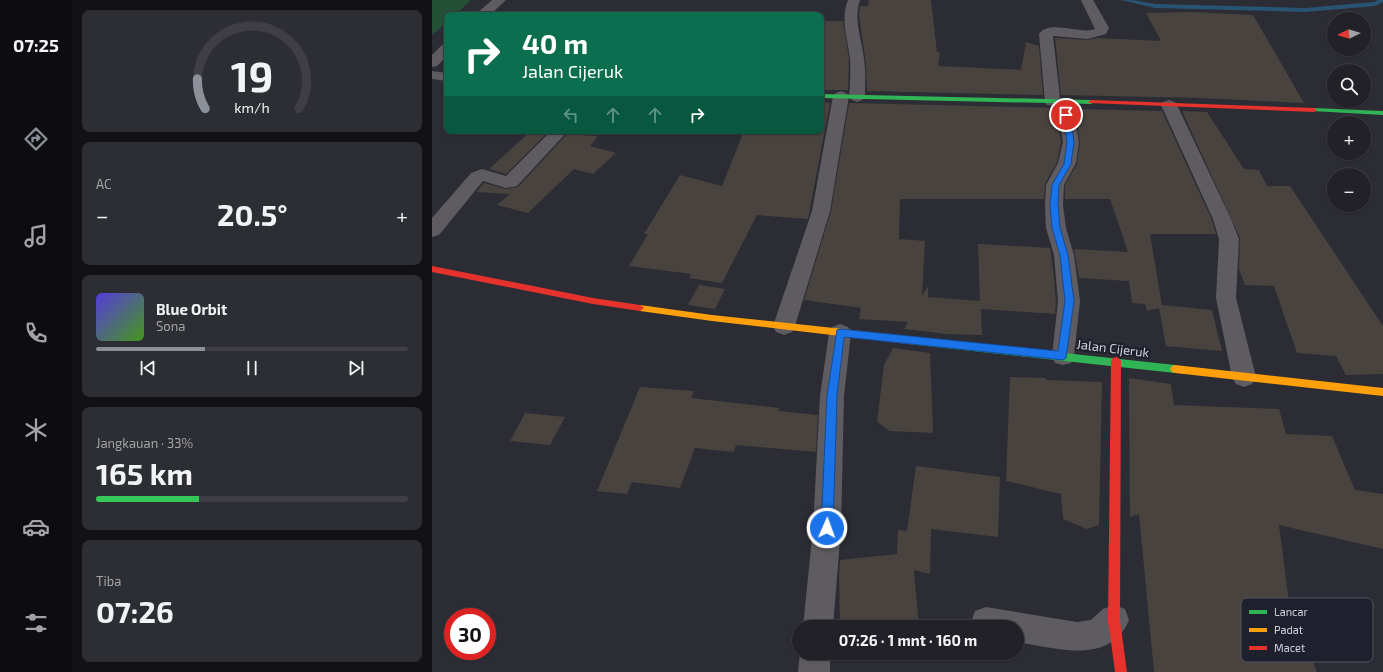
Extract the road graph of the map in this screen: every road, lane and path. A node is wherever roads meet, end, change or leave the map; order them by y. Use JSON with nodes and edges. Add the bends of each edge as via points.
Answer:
{"nodes":[{"id":1,"x":500,"y":0,"type":"edge"},
{"id":2,"x":854,"y":0,"type":"edge"},
{"id":3,"x":1087,"y":0,"type":"edge"},
{"id":4,"x":486,"y":12,"type":"edge"},
{"id":5,"x":444,"y":51,"type":"edge"},
{"id":6,"x":432,"y":63,"type":"edge"},
{"id":7,"x":432,"y":75,"type":"edge"},
{"id":8,"x":444,"y":77,"type":"edge"},
{"id":9,"x":824,"y":96,"type":"edge"},
{"id":10,"x":849,"y":97,"type":"junction"},
{"id":11,"x":1059,"y":102,"type":"junction"},
{"id":12,"x":1169,"y":105,"type":"junction"},
{"id":13,"x":1383,"y":113,"type":"edge"},
{"id":14,"x":557,"y":134,"type":"edge"},
{"id":15,"x":432,"y":230,"type":"edge"},
{"id":16,"x":432,"y":270,"type":"edge"},
{"id":17,"x":784,"y":326,"type":"junction"},
{"id":18,"x":840,"y":333,"type":"junction"},
{"id":19,"x":1063,"y":356,"type":"junction"},
{"id":20,"x":1116,"y":361,"type":"junction"},
{"id":21,"x":1244,"y":377,"type":"junction"},
{"id":22,"x":1383,"y":392,"type":"edge"},
{"id":23,"x":819,"y":620,"type":"edge"},
{"id":24,"x":1114,"y":620,"type":"junction"},
{"id":25,"x":1024,"y":628,"type":"edge"},
{"id":26,"x":815,"y":660,"type":"edge"},
{"id":27,"x":814,"y":672,"type":"edge"},
{"id":28,"x":1121,"y":672,"type":"edge"}],
"edges":[{"from":1,"to":4,"type":"street"},
{"from":2,"to":10,"type":"street","via":[[850,7],[851,28],[857,58]]},
{"from":3,"to":11,"type":"street","via":[[1100,23],[1101,31],[1089,35],[1046,34]]},
{"from":5,"to":6,"type":"street"},
{"from":7,"to":8,"type":"street"},
{"from":9,"to":10,"type":"street"},
{"from":10,"to":11,"type":"street"},
{"from":10,"to":17,"type":"street","via":[[821,211]]},
{"from":11,"to":12,"type":"street"},
{"from":11,"to":19,"type":"street","via":[[1071,142],[1067,164],[1055,185],[1054,205],[1056,228],[1064,255],[1069,301]]},
{"from":12,"to":13,"type":"street"},
{"from":12,"to":21,"type":"street","via":[[1229,239],[1226,298]]},
{"from":14,"to":15,"type":"street","via":[[511,182],[482,176],[475,178]]},
{"from":16,"to":17,"type":"street","name":"Jalan Cijeruk","via":[[593,302]]},
{"from":17,"to":18,"type":"street","name":"Jalan Cijeruk"},
{"from":18,"to":19,"type":"street","name":"Jalan Cijeruk"},
{"from":18,"to":23,"type":"street","via":[[832,396],[827,528]]},
{"from":19,"to":20,"type":"street","name":"Jalan Cijeruk"},
{"from":20,"to":21,"type":"street","name":"Jalan Cijeruk"},
{"from":20,"to":24,"type":"street"},
{"from":21,"to":22,"type":"street","name":"Jalan Cijeruk"},
{"from":24,"to":25,"type":"street","via":[[1097,634],[1077,637]]},
{"from":24,"to":28,"type":"street"},
{"from":26,"to":27,"type":"street"}]}
